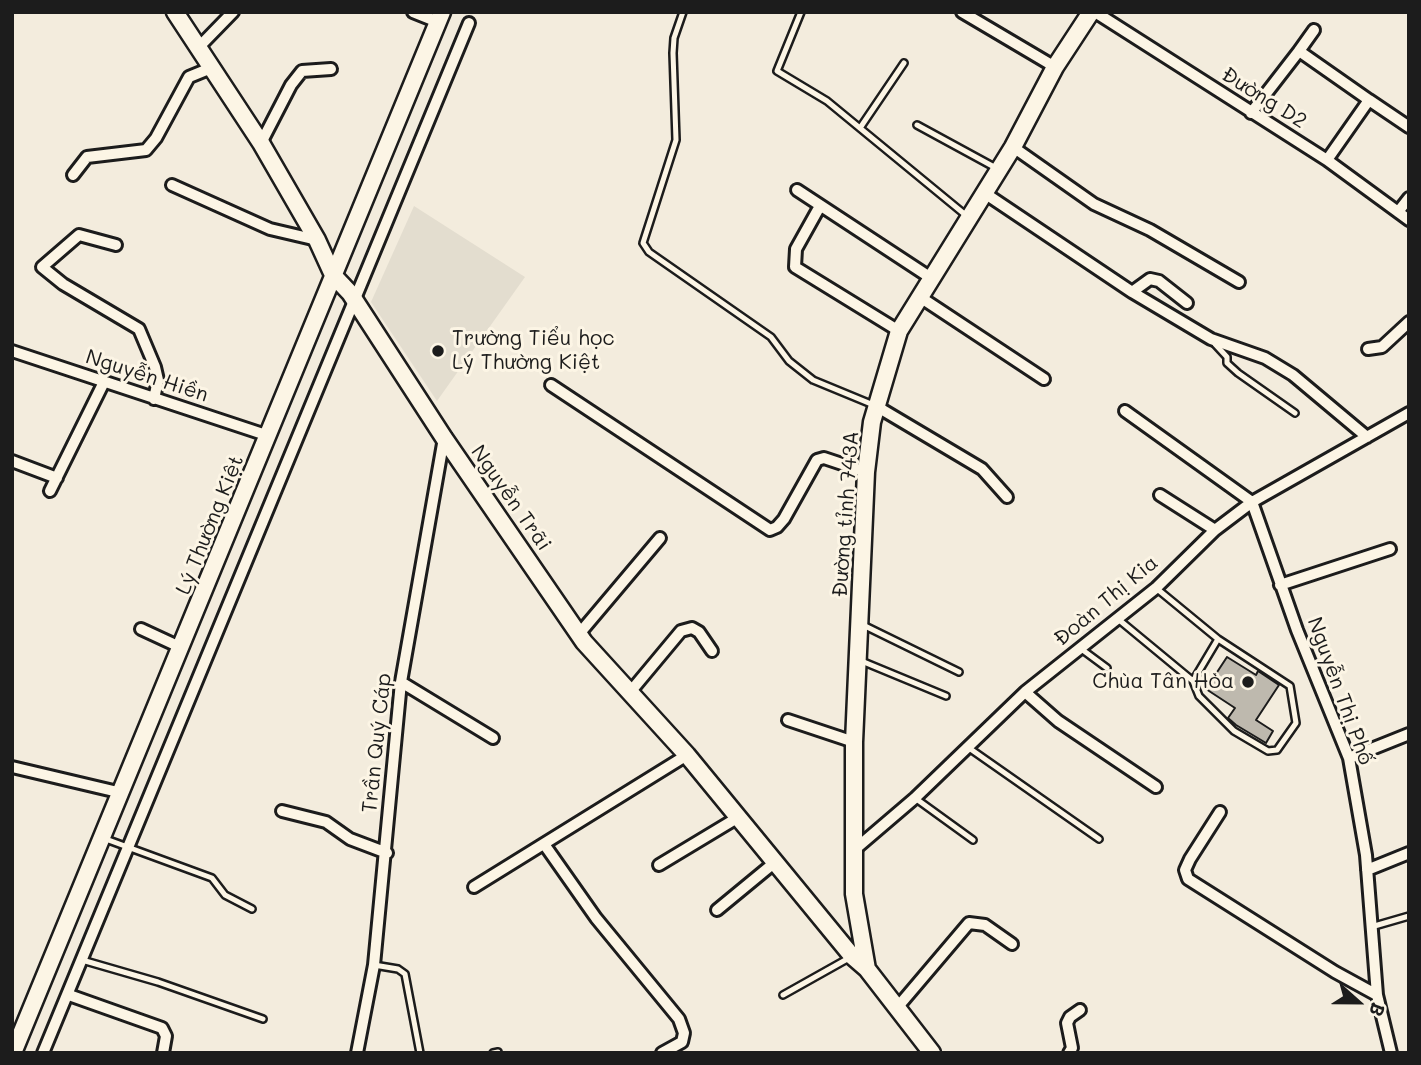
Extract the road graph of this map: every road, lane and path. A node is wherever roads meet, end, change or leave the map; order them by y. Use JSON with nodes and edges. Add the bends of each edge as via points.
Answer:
{"nodes":[{"id":1,"x":174,"y":12,"type":"edge"},
{"id":2,"x":233,"y":12,"type":"edge"},
{"id":3,"x":413,"y":12,"type":"edge"},
{"id":4,"x":684,"y":12,"type":"edge"},
{"id":5,"x":802,"y":12,"type":"edge"},
{"id":6,"x":962,"y":12,"type":"edge"},
{"id":7,"x":1093,"y":12,"type":"edge"},
{"id":8,"x":440,"y":17,"type":"edge"},
{"id":9,"x":469,"y":23,"type":"dead end"},
{"id":10,"x":1314,"y":30,"type":"dead end"},
{"id":11,"x":198,"y":48,"type":"junction"},
{"id":12,"x":1298,"y":51,"type":"junction"},
{"id":13,"x":904,"y":63,"type":"dead end"},
{"id":14,"x":1055,"y":67,"type":"junction"},
{"id":15,"x":211,"y":68,"type":"junction"},
{"id":16,"x":331,"y":69,"type":"dead end"},
{"id":17,"x":1369,"y":100,"type":"junction"},
{"id":18,"x":1251,"y":113,"type":"junction"},
{"id":19,"x":917,"y":125,"type":"dead end"},
{"id":20,"x":1409,"y":127,"type":"edge"},
{"id":21,"x":860,"y":128,"type":"junction"},
{"id":22,"x":261,"y":143,"type":"junction"},
{"id":23,"x":1013,"y":148,"type":"junction"},
{"id":24,"x":1327,"y":160,"type":"junction"},
{"id":25,"x":999,"y":169,"type":"junction"},
{"id":26,"x":72,"y":175,"type":"dead end"},
{"id":27,"x":172,"y":185,"type":"dead end"},
{"id":28,"x":797,"y":190,"type":"dead end"},
{"id":29,"x":983,"y":192,"type":"junction"},
{"id":30,"x":1409,"y":198,"type":"edge"},
{"id":31,"x":820,"y":206,"type":"junction"},
{"id":32,"x":1398,"y":212,"type":"junction"},
{"id":33,"x":968,"y":217,"type":"junction"},
{"id":34,"x":1409,"y":220,"type":"edge"},
{"id":35,"x":317,"y":240,"type":"junction"},
{"id":36,"x":116,"y":246,"type":"dead end"},
{"id":37,"x":333,"y":275,"type":"junction"},
{"id":38,"x":931,"y":278,"type":"junction"},
{"id":39,"x":1239,"y":282,"type":"dead end"},
{"id":40,"x":1132,"y":292,"type":"junction"},
{"id":41,"x":920,"y":297,"type":"junction"},
{"id":42,"x":355,"y":302,"type":"junction"},
{"id":43,"x":1187,"y":303,"type":"dead end"},
{"id":44,"x":1409,"y":322,"type":"edge"},
{"id":45,"x":899,"y":331,"type":"junction"},
{"id":46,"x":1211,"y":339,"type":"junction"},
{"id":47,"x":1368,"y":349,"type":"dead end"},
{"id":48,"x":12,"y":351,"type":"edge"},
{"id":49,"x":1044,"y":379,"type":"dead end"},
{"id":50,"x":104,"y":382,"type":"junction"},
{"id":51,"x":551,"y":385,"type":"dead end"},
{"id":52,"x":154,"y":399,"type":"junction"},
{"id":53,"x":876,"y":405,"type":"junction"},
{"id":54,"x":1125,"y":411,"type":"dead end"},
{"id":55,"x":1295,"y":413,"type":"dead end"},
{"id":56,"x":1407,"y":418,"type":"edge"},
{"id":57,"x":269,"y":436,"type":"junction"},
{"id":58,"x":1367,"y":437,"type":"junction"},
{"id":59,"x":444,"y":438,"type":"junction"},
{"id":60,"x":12,"y":461,"type":"edge"},
{"id":61,"x":866,"y":472,"type":"junction"},
{"id":62,"x":57,"y":478,"type":"junction"},
{"id":63,"x":50,"y":491,"type":"dead end"},
{"id":64,"x":1160,"y":495,"type":"dead end"},
{"id":65,"x":1007,"y":497,"type":"dead end"},
{"id":66,"x":1252,"y":502,"type":"junction"},
{"id":67,"x":1215,"y":530,"type":"junction"},
{"id":68,"x":660,"y":538,"type":"dead end"},
{"id":69,"x":1390,"y":549,"type":"dead end"},
{"id":70,"x":1280,"y":584,"type":"junction"},
{"id":71,"x":1156,"y":588,"type":"junction"},
{"id":72,"x":1118,"y":619,"type":"junction"},
{"id":73,"x":860,"y":624,"type":"junction"},
{"id":74,"x":141,"y":629,"type":"dead end"},
{"id":75,"x":579,"y":634,"type":"junction"},
{"id":76,"x":1218,"y":639,"type":"junction"},
{"id":77,"x":182,"y":648,"type":"junction"},
{"id":78,"x":1080,"y":648,"type":"junction"},
{"id":79,"x":712,"y":652,"type":"dead end"},
{"id":80,"x":859,"y":660,"type":"junction"},
{"id":81,"x":1107,"y":668,"type":"dead end"},
{"id":82,"x":959,"y":672,"type":"dead end"},
{"id":83,"x":1193,"y":681,"type":"junction"},
{"id":84,"x":401,"y":682,"type":"junction"},
{"id":85,"x":631,"y":691,"type":"junction"},
{"id":86,"x":1026,"y":692,"type":"junction"},
{"id":87,"x":946,"y":696,"type":"dead end"},
{"id":88,"x":788,"y":720,"type":"dead end"},
{"id":89,"x":1409,"y":734,"type":"edge"},
{"id":90,"x":493,"y":738,"type":"dead end"},
{"id":91,"x":854,"y":742,"type":"junction"},
{"id":92,"x":969,"y":748,"type":"junction"},
{"id":93,"x":687,"y":755,"type":"junction"},
{"id":94,"x":1349,"y":758,"type":"junction"},
{"id":95,"x":12,"y":767,"type":"edge"},
{"id":96,"x":1156,"y":787,"type":"dead end"},
{"id":97,"x":122,"y":793,"type":"junction"},
{"id":98,"x":915,"y":798,"type":"junction"},
{"id":99,"x":282,"y":811,"type":"dead end"},
{"id":100,"x":1220,"y":812,"type":"dead end"},
{"id":101,"x":737,"y":818,"type":"junction"},
{"id":102,"x":103,"y":838,"type":"junction"},
{"id":103,"x":1099,"y":839,"type":"dead end"},
{"id":104,"x":973,"y":841,"type":"dead end"},
{"id":105,"x":544,"y":844,"type":"junction"},
{"id":106,"x":128,"y":848,"type":"junction"},
{"id":107,"x":852,"y":852,"type":"junction"},
{"id":108,"x":387,"y":853,"type":"junction"},
{"id":109,"x":1409,"y":853,"type":"edge"},
{"id":110,"x":774,"y":863,"type":"junction"},
{"id":111,"x":659,"y":866,"type":"dead end"},
{"id":112,"x":1367,"y":870,"type":"junction"},
{"id":113,"x":474,"y":887,"type":"dead end"},
{"id":114,"x":252,"y":909,"type":"dead end"},
{"id":115,"x":717,"y":910,"type":"dead end"},
{"id":116,"x":1409,"y":916,"type":"edge"},
{"id":117,"x":1371,"y":927,"type":"junction"},
{"id":118,"x":1012,"y":944,"type":"dead end"},
{"id":119,"x":852,"y":956,"type":"junction"},
{"id":120,"x":82,"y":960,"type":"junction"},
{"id":121,"x":374,"y":965,"type":"junction"},
{"id":122,"x":867,"y":969,"type":"junction"},
{"id":123,"x":69,"y":995,"type":"junction"},
{"id":124,"x":783,"y":995,"type":"dead end"},
{"id":125,"x":1377,"y":995,"type":"junction"},
{"id":126,"x":896,"y":1009,"type":"junction"},
{"id":127,"x":1080,"y":1010,"type":"dead end"},
{"id":128,"x":263,"y":1020,"type":"dead end"},
{"id":129,"x":13,"y":1052,"type":"edge"},
{"id":130,"x":43,"y":1053,"type":"edge"},
{"id":131,"x":163,"y":1053,"type":"edge"},
{"id":132,"x":358,"y":1053,"type":"edge"},
{"id":133,"x":419,"y":1053,"type":"edge"},
{"id":134,"x":662,"y":1053,"type":"edge"},
{"id":135,"x":932,"y":1053,"type":"edge"},
{"id":136,"x":1069,"y":1053,"type":"edge"},
{"id":137,"x":1391,"y":1053,"type":"edge"}],
"edges":[{"from":1,"to":11,"type":"main road","name":"Nguyễn Trãi"},
{"from":2,"to":11,"type":"street"},
{"from":3,"to":8,"type":"street"},
{"from":4,"to":53,"type":"lane","via":[[673,53],[676,140],[643,243],[649,252],[771,337],[789,361],[813,380]]},
{"from":5,"to":21,"type":"lane","via":[[777,71],[827,101]]},
{"from":6,"to":14,"type":"street"},
{"from":7,"to":14,"type":"main road","name":"Đường tỉnh 743A"},
{"from":7,"to":18,"type":"street","name":"Đường D2"},
{"from":8,"to":37,"type":"main road","name":"Lý Thường Kiệt"},
{"from":9,"to":42,"type":"street"},
{"from":10,"to":12,"type":"street"},
{"from":11,"to":15,"type":"main road","name":"Nguyễn Trãi"},
{"from":12,"to":17,"type":"street"},
{"from":12,"to":18,"type":"street"},
{"from":13,"to":21,"type":"lane"},
{"from":14,"to":23,"type":"main road","name":"Đường tỉnh 743A"},
{"from":15,"to":22,"type":"main road","name":"Nguyễn Trãi"},
{"from":15,"to":26,"type":"street","via":[[189,77],[146,149],[87,157]]},
{"from":16,"to":22,"type":"street","via":[[302,71]]},
{"from":17,"to":20,"type":"street"},
{"from":17,"to":24,"type":"street"},
{"from":18,"to":24,"type":"street","name":"Đường D2"},
{"from":19,"to":25,"type":"lane"},
{"from":21,"to":33,"type":"lane"},
{"from":22,"to":35,"type":"main road","name":"Nguyễn Trãi"},
{"from":23,"to":25,"type":"main road","name":"Đường tỉnh 743A"},
{"from":23,"to":39,"type":"street","via":[[1094,204],[1150,230]]},
{"from":24,"to":32,"type":"street","name":"Đường D2"},
{"from":25,"to":29,"type":"main road","name":"Đường tỉnh 743A"},
{"from":27,"to":35,"type":"street","via":[[270,229]]},
{"from":28,"to":31,"type":"street"},
{"from":29,"to":33,"type":"main road","name":"Đường tỉnh 743A"},
{"from":29,"to":40,"type":"street"},
{"from":30,"to":32,"type":"street"},
{"from":31,"to":38,"type":"street"},
{"from":31,"to":45,"type":"street","via":[[796,249],[795,267]]},
{"from":32,"to":34,"type":"street","name":"Đường D2"},
{"from":33,"to":38,"type":"main road","name":"Đường tỉnh 743A"},
{"from":35,"to":37,"type":"main road","name":"Nguyễn Trãi"},
{"from":36,"to":52,"type":"street","via":[[79,235],[42,267],[139,329],[155,367]]},
{"from":37,"to":42,"type":"main road","name":"Nguyễn Trãi"},
{"from":37,"to":57,"type":"main road","name":"Lý Thường Kiệt"},
{"from":38,"to":41,"type":"main road","name":"Đường tỉnh 743A"},
{"from":40,"to":43,"type":"street","via":[[1150,279]]},
{"from":40,"to":46,"type":"street"},
{"from":41,"to":45,"type":"main road","name":"Đường tỉnh 743A"},
{"from":41,"to":49,"type":"street"},
{"from":42,"to":59,"type":"main road","name":"Nguyễn Trãi"},
{"from":42,"to":106,"type":"street"},
{"from":44,"to":47,"type":"street","via":[[1382,347]]},
{"from":45,"to":53,"type":"main road","name":"Đường tỉnh 743A"},
{"from":46,"to":55,"type":"lane","via":[[1238,373]]},
{"from":46,"to":58,"type":"street","via":[[1265,358],[1293,375]]},
{"from":48,"to":50,"type":"street","name":"Nguyễn Hiền"},
{"from":50,"to":52,"type":"street","name":"Nguyễn Hiền"},
{"from":50,"to":62,"type":"street"},
{"from":51,"to":61,"type":"street","via":[[770,530],[784,519],[817,460],[824,458]]},
{"from":52,"to":57,"type":"street","name":"Nguyễn Hiền"},
{"from":53,"to":61,"type":"main road","name":"Đường tỉnh 743A"},
{"from":53,"to":65,"type":"street","via":[[982,469]]},
{"from":54,"to":66,"type":"street"},
{"from":56,"to":58,"type":"street","name":"Đoàn Thị Kia"},
{"from":57,"to":77,"type":"main road","name":"Lý Thường Kiệt"},
{"from":58,"to":66,"type":"street","name":"Đoàn Thị Kia"},
{"from":59,"to":75,"type":"main road","name":"Nguyễn Trãi"},
{"from":59,"to":84,"type":"street","name":"Trần Quý Cáp"},
{"from":60,"to":62,"type":"street"},
{"from":61,"to":73,"type":"main road","name":"Đường tỉnh 743A"},
{"from":62,"to":63,"type":"street"},
{"from":64,"to":67,"type":"street"},
{"from":66,"to":67,"type":"street","name":"Đoàn Thị Kia"},
{"from":66,"to":70,"type":"street","name":"Nguyễn Thị Phố"},
{"from":67,"to":71,"type":"street","name":"Đoàn Thị Kia"},
{"from":68,"to":75,"type":"street"},
{"from":69,"to":70,"type":"street"},
{"from":70,"to":94,"type":"street","name":"Nguyễn Thị Phố"},
{"from":71,"to":72,"type":"street","name":"Đoàn Thị Kia"},
{"from":71,"to":76,"type":"lane"},
{"from":72,"to":78,"type":"street","name":"Đoàn Thị Kia"},
{"from":72,"to":83,"type":"lane"},
{"from":73,"to":80,"type":"main road","name":"Đường tỉnh 743A"},
{"from":73,"to":82,"type":"lane"},
{"from":74,"to":77,"type":"street"},
{"from":75,"to":85,"type":"main road","name":"Nguyễn Trãi"},
{"from":76,"to":83,"type":"lane"},
{"from":76,"to":83,"type":"lane","via":[[1290,686],[1295,710],[1292,732],[1278,750],[1260,747],[1219,718],[1199,696]]},
{"from":77,"to":97,"type":"main road","name":"Lý Thường Kiệt"},
{"from":78,"to":81,"type":"lane"},
{"from":78,"to":86,"type":"street","name":"Đoàn Thị Kia"},
{"from":79,"to":85,"type":"street","via":[[699,632],[692,628],[681,631]]},
{"from":80,"to":87,"type":"lane"},
{"from":80,"to":91,"type":"main road","name":"Đường tỉnh 743A"},
{"from":84,"to":90,"type":"street"},
{"from":84,"to":108,"type":"street","name":"Trần Quý Cáp"},
{"from":85,"to":93,"type":"main road","name":"Nguyễn Trãi"},
{"from":86,"to":92,"type":"street","name":"Đoàn Thị Kia"},
{"from":86,"to":96,"type":"street","via":[[1058,721]]},
{"from":88,"to":91,"type":"street"},
{"from":89,"to":94,"type":"street"},
{"from":91,"to":107,"type":"main road","name":"Đường tỉnh 743A"},
{"from":92,"to":98,"type":"street","name":"Đoàn Thị Kia"},
{"from":92,"to":103,"type":"lane"},
{"from":93,"to":101,"type":"main road","name":"Nguyễn Trãi"},
{"from":93,"to":105,"type":"street"},
{"from":94,"to":112,"type":"street","name":"Nguyễn Thị Phố"},
{"from":95,"to":97,"type":"street"},
{"from":97,"to":102,"type":"main road","name":"Lý Thường Kiệt"},
{"from":98,"to":104,"type":"lane"},
{"from":98,"to":107,"type":"street","name":"Đoàn Thị Kia"},
{"from":99,"to":108,"type":"street","via":[[326,822],[350,839]]},
{"from":100,"to":125,"type":"street","via":[[1190,859],[1185,870],[1188,879]]},
{"from":101,"to":110,"type":"main road","name":"Nguyễn Trãi"},
{"from":101,"to":111,"type":"street"},
{"from":102,"to":106,"type":"lane"},
{"from":102,"to":129,"type":"main road","name":"Lý Thường Kiệt"},
{"from":105,"to":113,"type":"street"},
{"from":105,"to":134,"type":"street","via":[[596,918],[679,1019],[682,1042]]},
{"from":106,"to":114,"type":"lane","via":[[212,878],[225,895]]},
{"from":106,"to":120,"type":"street"},
{"from":107,"to":122,"type":"main road","name":"Đường tỉnh 743A"},
{"from":108,"to":121,"type":"street","name":"Trần Quý Cáp"},
{"from":109,"to":112,"type":"street"},
{"from":110,"to":115,"type":"street"},
{"from":110,"to":119,"type":"main road","name":"Nguyễn Trãi"},
{"from":112,"to":117,"type":"street","name":"Nguyễn Thị Phố"},
{"from":116,"to":117,"type":"lane"},
{"from":117,"to":125,"type":"street","name":"Nguyễn Thị Phố"},
{"from":118,"to":126,"type":"street","via":[[985,925],[969,923]]},
{"from":119,"to":122,"type":"main road","name":"Nguyễn Trãi"},
{"from":119,"to":124,"type":"lane"},
{"from":120,"to":123,"type":"street"},
{"from":120,"to":128,"type":"lane"},
{"from":121,"to":132,"type":"street","name":"Trần Quý Cáp"},
{"from":121,"to":133,"type":"lane","via":[[405,974]]},
{"from":122,"to":126,"type":"main road","name":"Đường tỉnh 743A"},
{"from":123,"to":130,"type":"street"},
{"from":123,"to":131,"type":"street","via":[[162,1028],[166,1036]]},
{"from":125,"to":137,"type":"street","name":"Nguyễn Thị Phố"},
{"from":126,"to":135,"type":"main road","name":"Đường tỉnh 743A"},
{"from":127,"to":136,"type":"street","via":[[1067,1024]]}]}
